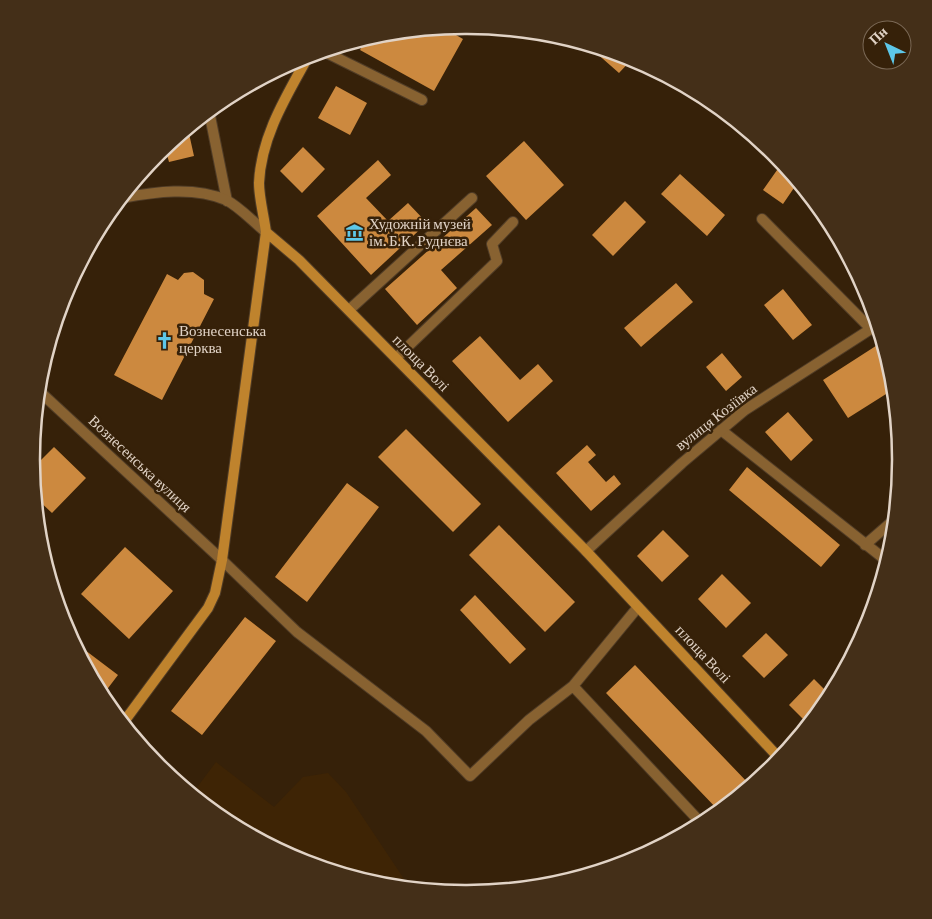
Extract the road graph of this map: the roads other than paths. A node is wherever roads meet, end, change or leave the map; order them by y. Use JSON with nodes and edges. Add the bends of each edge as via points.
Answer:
{"nodes":[{"id":1,"x":331,"y":55,"type":"edge"},
{"id":2,"x":303,"y":66,"type":"edge"},
{"id":3,"x":422,"y":100,"type":"dead end"},
{"id":4,"x":211,"y":119,"type":"edge"},
{"id":5,"x":131,"y":197,"type":"edge"},
{"id":6,"x":472,"y":198,"type":"dead end"},
{"id":7,"x":227,"y":201,"type":"junction"},
{"id":8,"x":762,"y":219,"type":"dead end"},
{"id":9,"x":513,"y":222,"type":"dead end"},
{"id":10,"x":266,"y":232,"type":"junction"},
{"id":11,"x":349,"y":310,"type":"junction"},
{"id":12,"x":868,"y":322,"type":"edge"},
{"id":13,"x":871,"y":329,"type":"edge"},
{"id":14,"x":396,"y":358,"type":"junction"},
{"id":15,"x":45,"y":397,"type":"edge"},
{"id":16,"x":721,"y":430,"type":"junction"},
{"id":17,"x":886,"y":527,"type":"edge"},
{"id":18,"x":865,"y":546,"type":"junction"},
{"id":19,"x":586,"y":551,"type":"junction"},
{"id":20,"x":880,"y":557,"type":"edge"},
{"id":21,"x":222,"y":560,"type":"junction"},
{"id":22,"x":638,"y":607,"type":"junction"},
{"id":23,"x":573,"y":686,"type":"junction"},
{"id":24,"x":127,"y":718,"type":"edge"},
{"id":25,"x":774,"y":753,"type":"edge"},
{"id":26,"x":696,"y":817,"type":"edge"}],
"edges":[{"from":1,"to":3,"type":"street"},
{"from":2,"to":10,"type":"main road","via":[[270,131],[264,156],[259,184]]},
{"from":4,"to":7,"type":"street"},
{"from":5,"to":7,"type":"street","via":[[178,192]]},
{"from":6,"to":11,"type":"street"},
{"from":7,"to":10,"type":"street"},
{"from":8,"to":12,"type":"street"},
{"from":9,"to":14,"type":"street","via":[[492,244],[497,261]]},
{"from":10,"to":11,"type":"main road","name":"площа Волі"},
{"from":10,"to":21,"type":"main road"},
{"from":11,"to":14,"type":"main road","name":"площа Волі"},
{"from":13,"to":16,"type":"street","name":"вулиця Козіївка","via":[[745,410]]},
{"from":14,"to":19,"type":"main road","name":"площа Волі"},
{"from":15,"to":21,"type":"street","name":"Вознесенська вулиця"},
{"from":16,"to":18,"type":"street"},
{"from":16,"to":19,"type":"street","name":"вулиця Козіївка"},
{"from":17,"to":18,"type":"street"},
{"from":18,"to":20,"type":"street"},
{"from":19,"to":22,"type":"main road","name":"площа Волі"},
{"from":21,"to":23,"type":"street","name":"Вознесенська вулиця","via":[[297,632],[426,731],[470,776],[530,720]]},
{"from":21,"to":24,"type":"main road","via":[[215,593],[208,608]]},
{"from":22,"to":23,"type":"street"},
{"from":22,"to":25,"type":"main road","name":"площа Волі"},
{"from":23,"to":26,"type":"street"}]}
